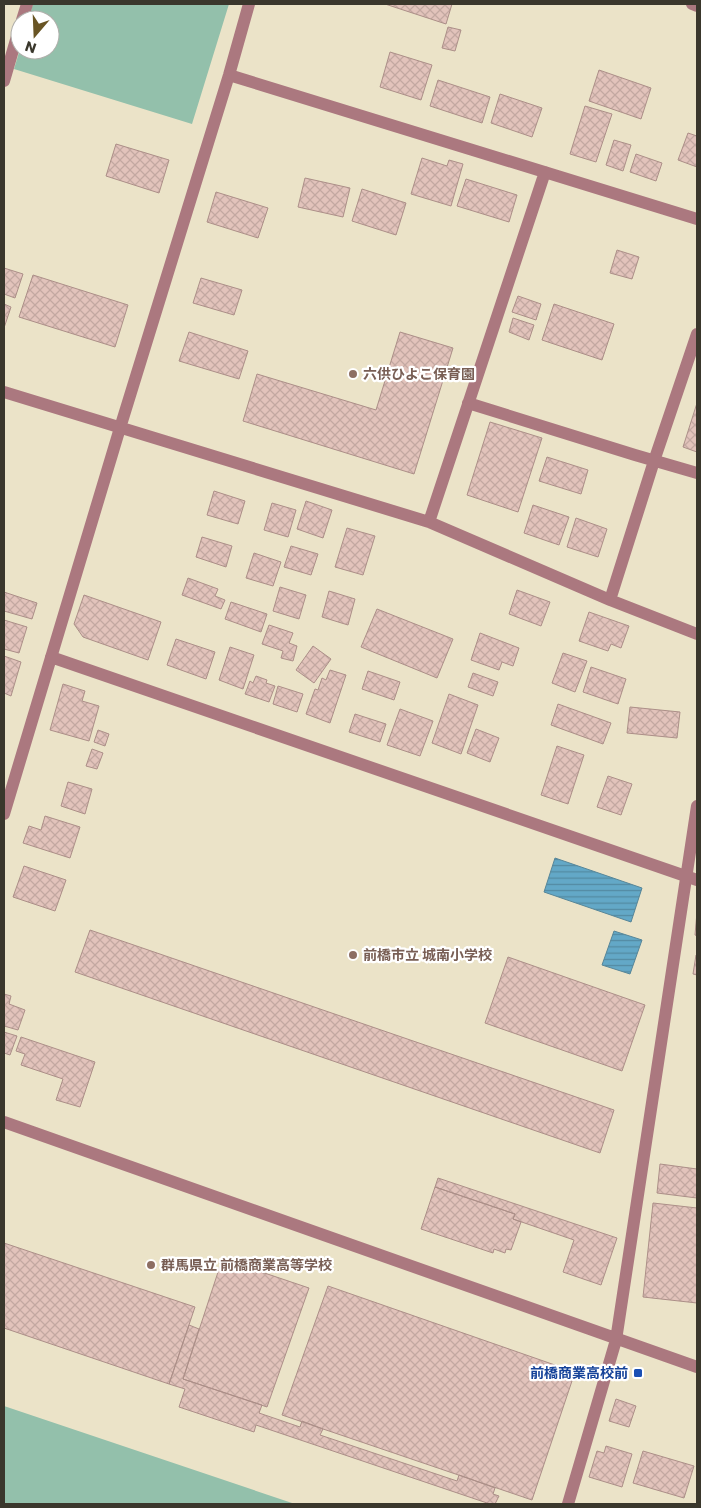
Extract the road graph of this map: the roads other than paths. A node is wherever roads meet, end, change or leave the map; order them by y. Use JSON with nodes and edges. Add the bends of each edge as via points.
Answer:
{"nodes":[{"id":1,"x":249,"y":4,"type":"edge"},
{"id":2,"x":692,"y":4,"type":"edge"},
{"id":3,"x":697,"y":6,"type":"edge"},
{"id":4,"x":10,"y":60,"type":"edge"},
{"id":5,"x":229,"y":75,"type":"junction"},
{"id":6,"x":4,"y":80,"type":"edge"},
{"id":7,"x":545,"y":172,"type":"junction"},
{"id":8,"x":697,"y":219,"type":"edge"},
{"id":9,"x":697,"y":334,"type":"edge"},
{"id":10,"x":4,"y":392,"type":"edge"},
{"id":11,"x":468,"y":402,"type":"junction"},
{"id":12,"x":120,"y":428,"type":"junction"},
{"id":13,"x":654,"y":461,"type":"junction"},
{"id":14,"x":697,"y":473,"type":"edge"},
{"id":15,"x":429,"y":522,"type":"junction"},
{"id":16,"x":610,"y":600,"type":"junction"},
{"id":17,"x":697,"y":634,"type":"edge"},
{"id":18,"x":51,"y":657,"type":"junction"},
{"id":19,"x":697,"y":806,"type":"edge"},
{"id":20,"x":4,"y":814,"type":"edge"},
{"id":21,"x":692,"y":878,"type":"edge"},
{"id":22,"x":4,"y":1122,"type":"edge"},
{"id":23,"x":616,"y":1340,"type":"junction"},
{"id":24,"x":697,"y":1368,"type":"edge"},
{"id":25,"x":568,"y":1504,"type":"edge"}],
"edges":[{"from":1,"to":5,"type":"street"},
{"from":2,"to":3,"type":"street"},
{"from":4,"to":6,"type":"street"},
{"from":5,"to":7,"type":"street"},
{"from":5,"to":12,"type":"street"},
{"from":7,"to":8,"type":"street"},
{"from":7,"to":11,"type":"street"},
{"from":9,"to":13,"type":"street"},
{"from":10,"to":12,"type":"street"},
{"from":11,"to":13,"type":"street"},
{"from":11,"to":15,"type":"street"},
{"from":12,"to":15,"type":"street"},
{"from":12,"to":18,"type":"street"},
{"from":13,"to":14,"type":"street"},
{"from":13,"to":16,"type":"street"},
{"from":15,"to":16,"type":"street"},
{"from":16,"to":17,"type":"street"},
{"from":18,"to":20,"type":"street"},
{"from":18,"to":21,"type":"street"},
{"from":19,"to":21,"type":"street"},
{"from":21,"to":23,"type":"street"},
{"from":22,"to":23,"type":"street"},
{"from":23,"to":24,"type":"street"},
{"from":23,"to":25,"type":"street"}]}
